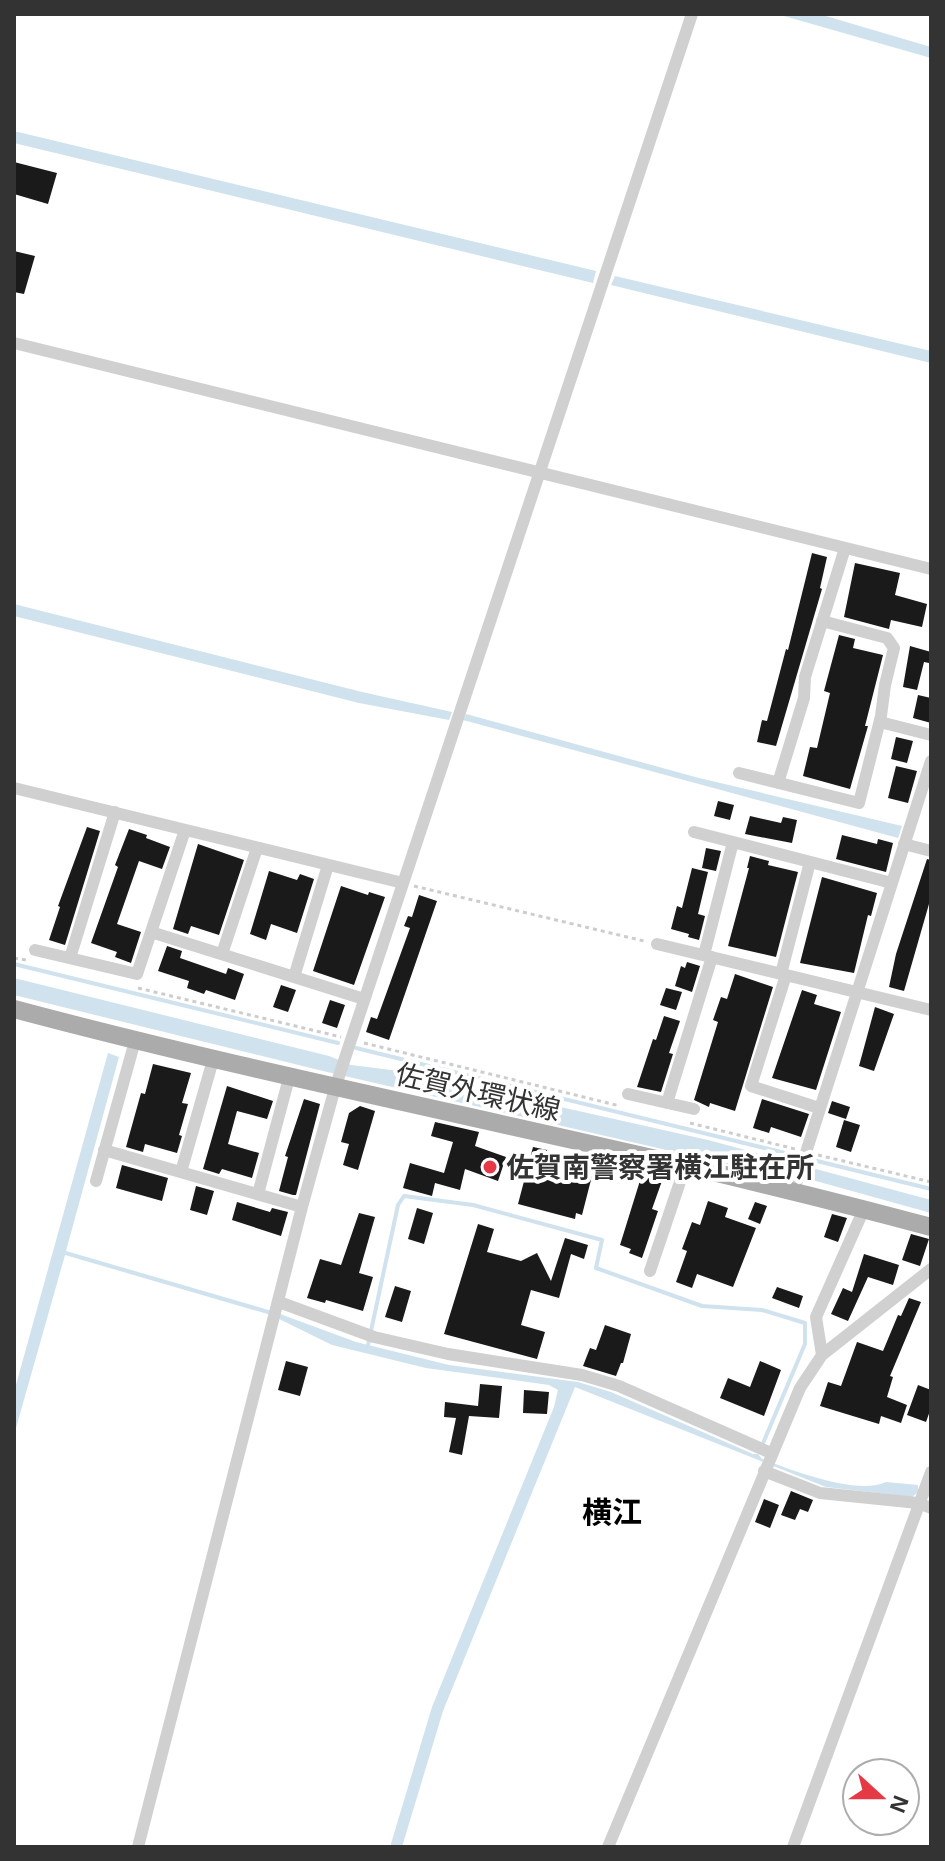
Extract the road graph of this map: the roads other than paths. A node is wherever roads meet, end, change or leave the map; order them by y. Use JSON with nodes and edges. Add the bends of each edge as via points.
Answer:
{"nodes":[{"id":1,"x":692,"y":14,"type":"edge"},
{"id":2,"x":14,"y":343,"type":"edge"},
{"id":3,"x":539,"y":473,"type":"junction"},
{"id":4,"x":845,"y":548,"type":"junction"},
{"id":5,"x":931,"y":569,"type":"edge"},
{"id":6,"x":822,"y":621,"type":"junction"},
{"id":7,"x":880,"y":722,"type":"junction"},
{"id":8,"x":931,"y":735,"type":"edge"},
{"id":9,"x":931,"y":761,"type":"edge"},
{"id":10,"x":739,"y":773,"type":"dead end"},
{"id":11,"x":778,"y":783,"type":"junction"},
{"id":12,"x":14,"y":788,"type":"edge"},
{"id":13,"x":115,"y":812,"type":"junction"},
{"id":14,"x":185,"y":830,"type":"junction"},
{"id":15,"x":694,"y":832,"type":"dead end"},
{"id":16,"x":733,"y":842,"type":"junction"},
{"id":17,"x":904,"y":844,"type":"junction"},
{"id":18,"x":257,"y":848,"type":"junction"},
{"id":19,"x":931,"y":851,"type":"edge"},
{"id":20,"x":810,"y":862,"type":"junction"},
{"id":21,"x":328,"y":865,"type":"junction"},
{"id":22,"x":403,"y":883,"type":"junction"},
{"id":23,"x":892,"y":883,"type":"junction"},
{"id":24,"x":151,"y":932,"type":"junction"},
{"id":25,"x":657,"y":944,"type":"road end"},
{"id":26,"x":222,"y":954,"type":"junction"},
{"id":27,"x":32,"y":956,"type":"road end"},
{"id":28,"x":708,"y":956,"type":"junction"},
{"id":29,"x":70,"y":958,"type":"junction"},
{"id":30,"x":784,"y":974,"type":"junction"},
{"id":31,"x":294,"y":977,"type":"junction"},
{"id":32,"x":856,"y":992,"type":"junction"},
{"id":33,"x":364,"y":999,"type":"junction"},
{"id":34,"x":14,"y":1009,"type":"edge"},
{"id":35,"x":931,"y":1010,"type":"edge"},
{"id":36,"x":135,"y":1041,"type":"junction"},
{"id":37,"x":213,"y":1060,"type":"junction"},
{"id":38,"x":289,"y":1078,"type":"junction"},
{"id":39,"x":336,"y":1085,"type":"junction"},
{"id":40,"x":625,"y":1100,"type":"road end"},
{"id":41,"x":667,"y":1103,"type":"junction"},
{"id":42,"x":819,"y":1108,"type":"junction"},
{"id":43,"x":694,"y":1109,"type":"dead end"},
{"id":44,"x":104,"y":1150,"type":"junction"},
{"id":45,"x":685,"y":1167,"type":"junction"},
{"id":46,"x":181,"y":1172,"type":"junction"},
{"id":47,"x":96,"y":1181,"type":"dead end"},
{"id":48,"x":796,"y":1184,"type":"junction"},
{"id":49,"x":258,"y":1194,"type":"junction"},
{"id":50,"x":302,"y":1207,"type":"junction"},
{"id":51,"x":864,"y":1209,"type":"junction"},
{"id":52,"x":931,"y":1227,"type":"edge"},
{"id":53,"x":931,"y":1269,"type":"edge"},
{"id":54,"x":650,"y":1271,"type":"dead end"},
{"id":55,"x":276,"y":1310,"type":"junction"},
{"id":56,"x":822,"y":1355,"type":"junction"},
{"id":57,"x":764,"y":1450,"type":"junction"},
{"id":58,"x":764,"y":1471,"type":"junction"},
{"id":59,"x":931,"y":1472,"type":"edge"},
{"id":60,"x":924,"y":1499,"type":"edge"},
{"id":61,"x":138,"y":1847,"type":"edge"},
{"id":62,"x":608,"y":1847,"type":"edge"},
{"id":63,"x":793,"y":1847,"type":"edge"}],
"edges":[{"from":1,"to":3,"type":"street"},
{"from":2,"to":3,"type":"street"},
{"from":3,"to":4,"type":"street"},
{"from":3,"to":22,"type":"street"},
{"from":4,"to":5,"type":"street"},
{"from":4,"to":6,"type":"street"},
{"from":6,"to":7,"type":"street","via":[[887,638],[894,648]]},
{"from":6,"to":11,"type":"street"},
{"from":7,"to":8,"type":"street"},
{"from":7,"to":11,"type":"street","via":[[859,803]]},
{"from":9,"to":17,"type":"street"},
{"from":10,"to":11,"type":"street"},
{"from":12,"to":13,"type":"street"},
{"from":13,"to":14,"type":"street"},
{"from":13,"to":29,"type":"street"},
{"from":14,"to":18,"type":"street"},
{"from":14,"to":24,"type":"street"},
{"from":15,"to":16,"type":"street"},
{"from":16,"to":20,"type":"street"},
{"from":16,"to":28,"type":"street"},
{"from":17,"to":19,"type":"street"},
{"from":17,"to":23,"type":"street"},
{"from":18,"to":21,"type":"street"},
{"from":18,"to":26,"type":"street"},
{"from":20,"to":23,"type":"street"},
{"from":20,"to":30,"type":"street"},
{"from":21,"to":22,"type":"street"},
{"from":21,"to":31,"type":"street"},
{"from":22,"to":33,"type":"street"},
{"from":23,"to":32,"type":"street"},
{"from":24,"to":26,"type":"street"},
{"from":24,"to":29,"type":"street","via":[[137,974]]},
{"from":25,"to":28,"type":"street"},
{"from":26,"to":31,"type":"street"},
{"from":27,"to":29,"type":"street"},
{"from":28,"to":30,"type":"street"},
{"from":28,"to":41,"type":"street"},
{"from":30,"to":32,"type":"street"},
{"from":30,"to":42,"type":"street","via":[[751,1086]]},
{"from":31,"to":33,"type":"street"},
{"from":32,"to":35,"type":"street"},
{"from":32,"to":42,"type":"street"},
{"from":33,"to":39,"type":"street"},
{"from":34,"to":36,"type":"main road","name":"佐賀外環状線"},
{"from":36,"to":37,"type":"main road","name":"佐賀外環状線"},
{"from":36,"to":44,"type":"street"},
{"from":37,"to":38,"type":"main road","name":"佐賀外環状線"},
{"from":37,"to":46,"type":"street"},
{"from":38,"to":39,"type":"main road","name":"佐賀外環状線"},
{"from":38,"to":49,"type":"street"},
{"from":39,"to":45,"type":"main road","name":"佐賀外環状線"},
{"from":39,"to":50,"type":"street"},
{"from":40,"to":41,"type":"street"},
{"from":41,"to":43,"type":"street"},
{"from":42,"to":48,"type":"street"},
{"from":44,"to":46,"type":"street"},
{"from":44,"to":47,"type":"street"},
{"from":45,"to":48,"type":"main road","name":"佐賀外環状線"},
{"from":45,"to":54,"type":"street"},
{"from":46,"to":49,"type":"street"},
{"from":48,"to":51,"type":"main road","name":"佐賀外環状線"},
{"from":49,"to":50,"type":"street"},
{"from":50,"to":55,"type":"street"},
{"from":51,"to":52,"type":"main road","name":"佐賀外環状線"},
{"from":51,"to":56,"type":"street","via":[[816,1317]]},
{"from":53,"to":56,"type":"street"},
{"from":55,"to":57,"type":"street","via":[[448,1354],[582,1375]]},
{"from":55,"to":61,"type":"street"},
{"from":56,"to":57,"type":"street"},
{"from":57,"to":58,"type":"street"},
{"from":58,"to":60,"type":"street","via":[[820,1493]]},
{"from":58,"to":62,"type":"street"},
{"from":59,"to":60,"type":"street"},
{"from":60,"to":63,"type":"street"}]}
